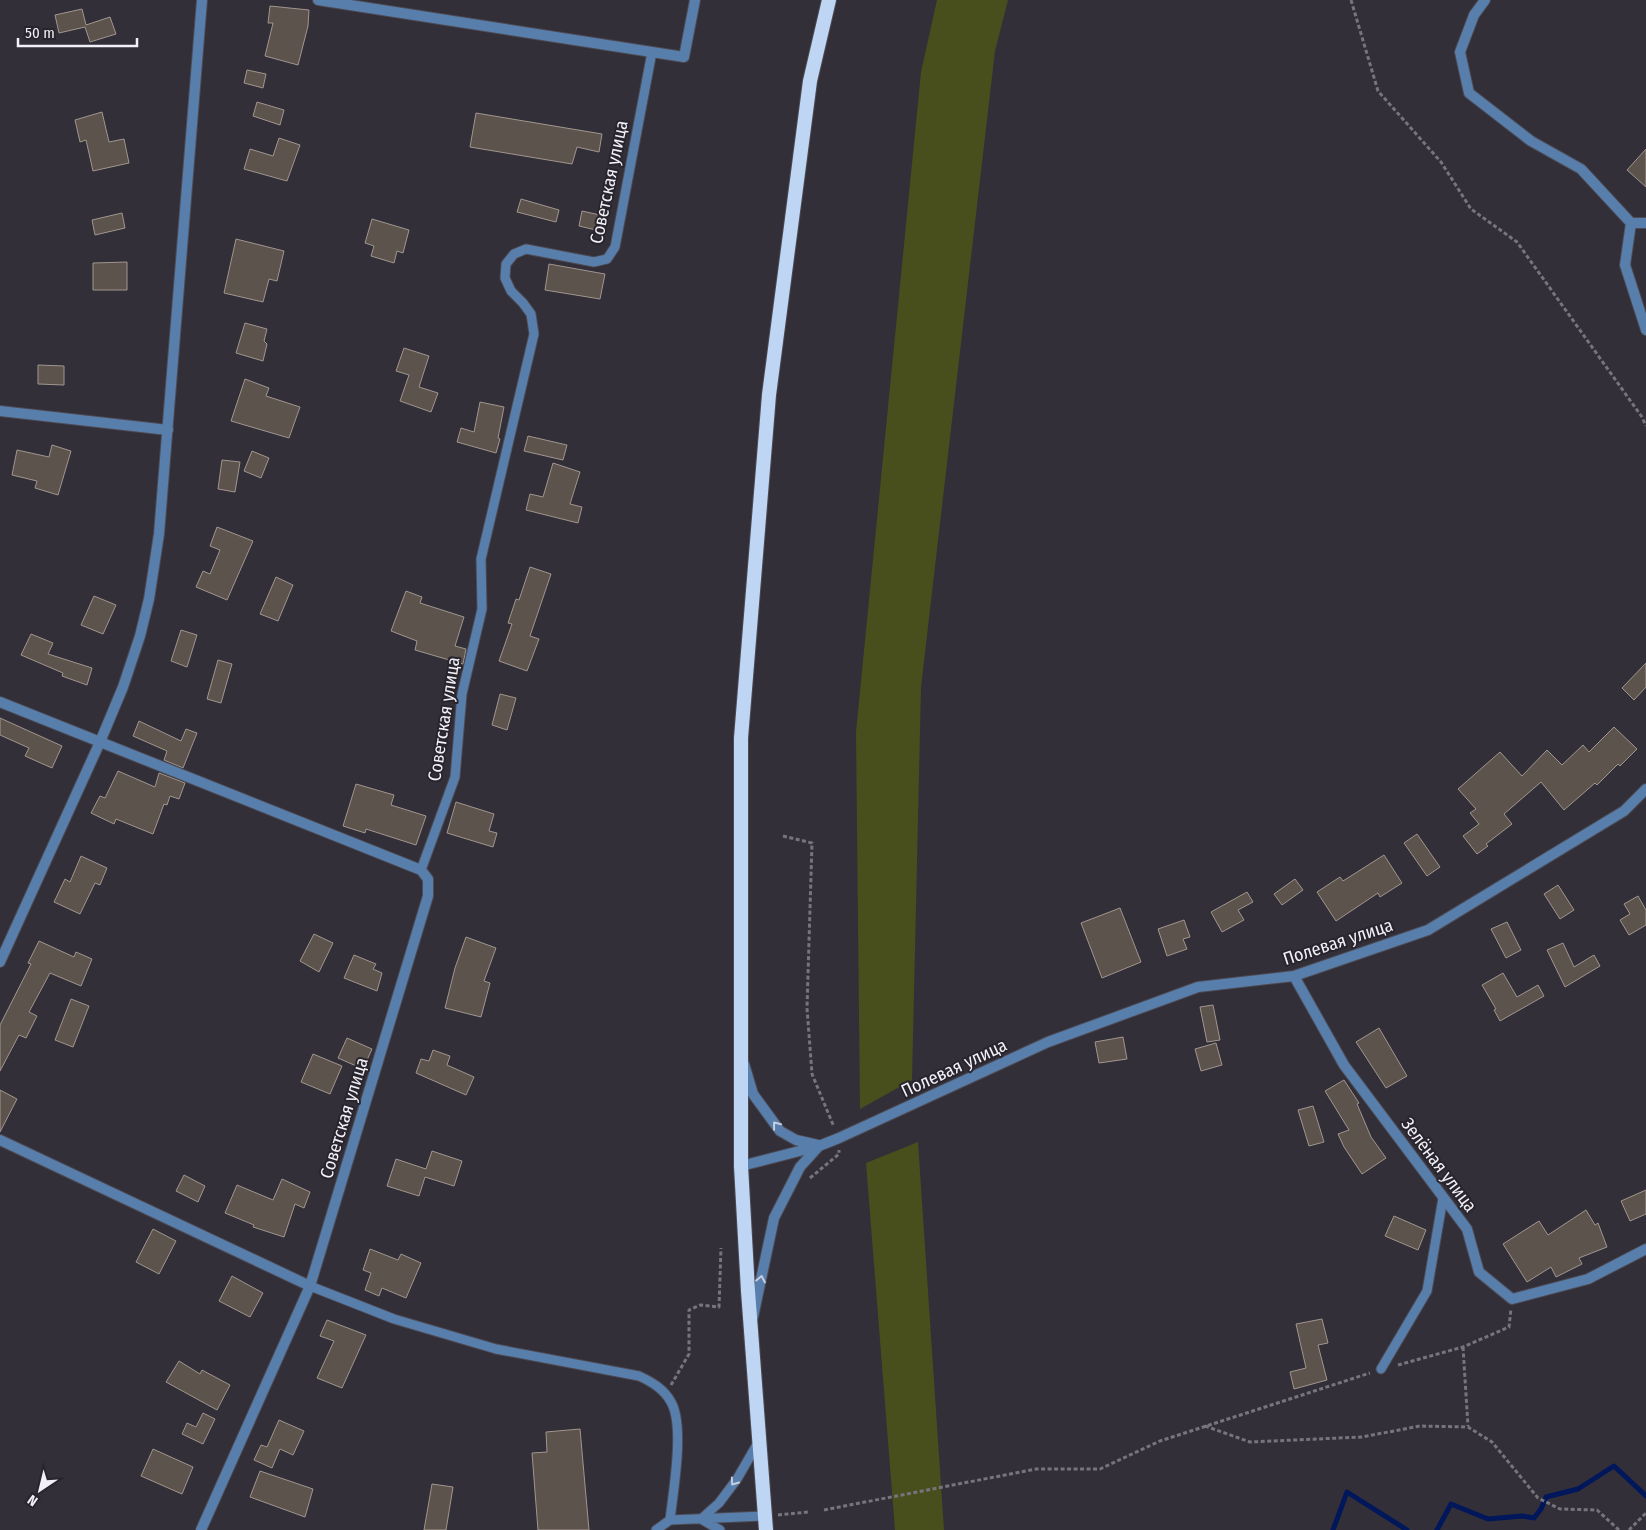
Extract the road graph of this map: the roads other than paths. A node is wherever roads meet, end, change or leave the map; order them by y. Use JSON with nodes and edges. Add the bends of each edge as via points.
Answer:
{"nodes":[{"id":1,"x":202,"y":0,"type":"edge"},
{"id":2,"x":318,"y":0,"type":"edge"},
{"id":3,"x":695,"y":0,"type":"edge"},
{"id":4,"x":830,"y":0,"type":"edge"},
{"id":5,"x":1484,"y":0,"type":"edge"},
{"id":6,"x":652,"y":52,"type":"junction"},
{"id":7,"x":1632,"y":223,"type":"junction"},
{"id":8,"x":1646,"y":223,"type":"edge"},
{"id":9,"x":1646,"y":330,"type":"edge"},
{"id":10,"x":0,"y":410,"type":"edge"},
{"id":11,"x":168,"y":430,"type":"junction"},
{"id":12,"x":0,"y":702,"type":"edge"},
{"id":13,"x":100,"y":742,"type":"junction"},
{"id":14,"x":1646,"y":789,"type":"edge"},
{"id":15,"x":421,"y":870,"type":"junction"},
{"id":16,"x":0,"y":962,"type":"edge"},
{"id":17,"x":1294,"y":976,"type":"junction"},
{"id":18,"x":740,"y":1050,"type":"junction"},
{"id":19,"x":0,"y":1140,"type":"edge"},
{"id":20,"x":819,"y":1146,"type":"junction"},
{"id":21,"x":741,"y":1166,"type":"junction"},
{"id":22,"x":1443,"y":1198,"type":"junction"},
{"id":23,"x":1646,"y":1249,"type":"edge"},
{"id":24,"x":310,"y":1286,"type":"junction"},
{"id":25,"x":751,"y":1327,"type":"junction"},
{"id":26,"x":1381,"y":1369,"type":"road end"},
{"id":27,"x":759,"y":1440,"type":"junction"},
{"id":28,"x":701,"y":1519,"type":"junction"},
{"id":29,"x":670,"y":1520,"type":"junction"},
{"id":30,"x":765,"y":1523,"type":"edge"},
{"id":31,"x":201,"y":1530,"type":"edge"},
{"id":32,"x":656,"y":1530,"type":"edge"},
{"id":33,"x":720,"y":1530,"type":"edge"}],
"edges":[{"from":1,"to":11,"type":"street"},
{"from":2,"to":6,"type":"street"},
{"from":3,"to":6,"type":"street","via":[[684,57]]},
{"from":4,"to":18,"type":"highway","via":[[810,81],[768,405],[741,738]]},
{"from":5,"to":7,"type":"street","via":[[1474,15],[1460,52],[1469,93],[1531,141],[1581,169]]},
{"from":6,"to":15,"type":"lane","name":"Советская улица","via":[[615,248],[606,259],[594,262],[526,250],[514,254],[506,264],[505,278],[511,291],[531,314],[534,334],[481,559],[482,609],[462,694],[455,777]]},
{"from":7,"to":8,"type":"street"},
{"from":7,"to":9,"type":"street","via":[[1625,265]]},
{"from":10,"to":11,"type":"street"},
{"from":11,"to":13,"type":"street","via":[[150,599],[123,687]]},
{"from":12,"to":13,"type":"street"},
{"from":13,"to":15,"type":"street"},
{"from":13,"to":16,"type":"street"},
{"from":14,"to":17,"type":"street","name":"Полевая улица","via":[[1624,811],[1428,930]]},
{"from":15,"to":24,"type":"street","name":"Советская улица","via":[[428,879],[428,896]]},
{"from":17,"to":20,"type":"street","name":"Полевая улица","via":[[1198,986],[1048,1042]]},
{"from":17,"to":22,"type":"street","name":"Зелёная улица","via":[[1344,1065]]},
{"from":20,"to":18,"type":"street","one_way":true,"via":[[796,1140],[780,1131],[753,1094]]},
{"from":18,"to":21,"type":"highway"},
{"from":19,"to":24,"type":"street"},
{"from":20,"to":21,"type":"street","name":"Полевая улица"},
{"from":25,"to":20,"type":"street","one_way":true,"via":[[774,1218],[800,1167]]},
{"from":21,"to":25,"type":"highway"},
{"from":22,"to":23,"type":"street","name":"Зелёная улица","via":[[1467,1229],[1479,1272],[1512,1299],[1588,1279]]},
{"from":22,"to":26,"type":"lane","via":[[1427,1290]]},
{"from":24,"to":29,"type":"lane","via":[[394,1319],[496,1349],[639,1376],[656,1384],[673,1404],[676,1419],[678,1448]]},
{"from":24,"to":31,"type":"street","name":"Советская улица"},
{"from":25,"to":27,"type":"highway"},
{"from":27,"to":28,"type":"lane","one_way":true,"via":[[737,1479],[719,1503]]},
{"from":27,"to":30,"type":"highway"},
{"from":28,"to":29,"type":"lane"},
{"from":28,"to":30,"type":"lane"},
{"from":28,"to":33,"type":"lane"},
{"from":29,"to":32,"type":"lane"}]}
